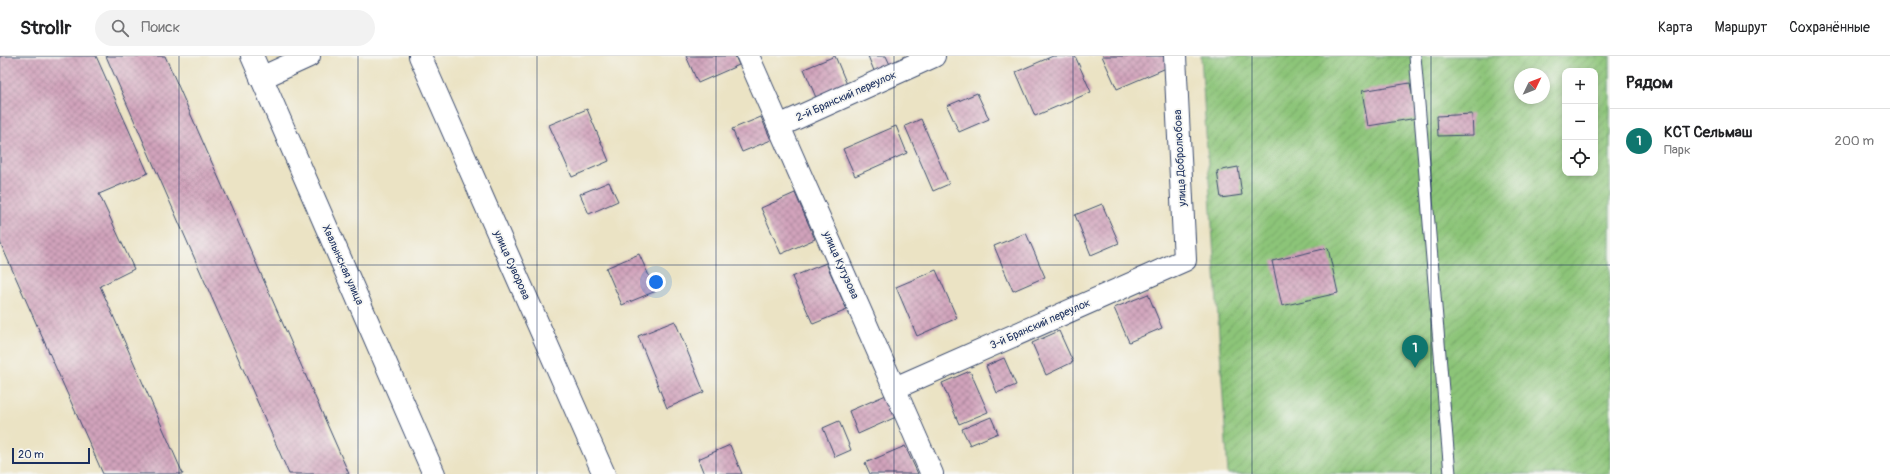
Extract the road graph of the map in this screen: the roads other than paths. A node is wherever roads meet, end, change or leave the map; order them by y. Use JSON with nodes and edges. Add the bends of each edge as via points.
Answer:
{"nodes":[{"id":1,"x":252,"y":56,"type":"edge"},
{"id":2,"x":309,"y":56,"type":"edge"},
{"id":3,"x":420,"y":56,"type":"edge"},
{"id":4,"x":748,"y":56,"type":"edge"},
{"id":5,"x":934,"y":56,"type":"edge"},
{"id":6,"x":1175,"y":56,"type":"edge"},
{"id":7,"x":1415,"y":56,"type":"edge"},
{"id":8,"x":261,"y":78,"type":"junction"},
{"id":9,"x":779,"y":126,"type":"junction"},
{"id":10,"x":1185,"y":260,"type":"joint"},
{"id":11,"x":895,"y":388,"type":"junction"},
{"id":12,"x":434,"y":474,"type":"edge"},
{"id":13,"x":604,"y":474,"type":"edge"},
{"id":14,"x":932,"y":474,"type":"edge"},
{"id":15,"x":1450,"y":474,"type":"edge"}],
"edges":[{"from":1,"to":8,"type":"street","name":"Хвалынская улица"},
{"from":2,"to":8,"type":"street"},
{"from":3,"to":13,"type":"street","name":"улица Суворова"},
{"from":4,"to":9,"type":"street","name":"улица Кутузова"},
{"from":5,"to":9,"type":"street","name":"2-й Брянский переулок"},
{"from":6,"to":10,"type":"street","name":"улица Добролюбова"},
{"from":7,"to":15,"type":"lane"},
{"from":8,"to":12,"type":"street","name":"Хвалынская улица"},
{"from":9,"to":11,"type":"street","name":"улица Кутузова"},
{"from":10,"to":11,"type":"street","name":"3-й Брянский переулок"},
{"from":11,"to":14,"type":"street","name":"улица Кутузова"}]}
